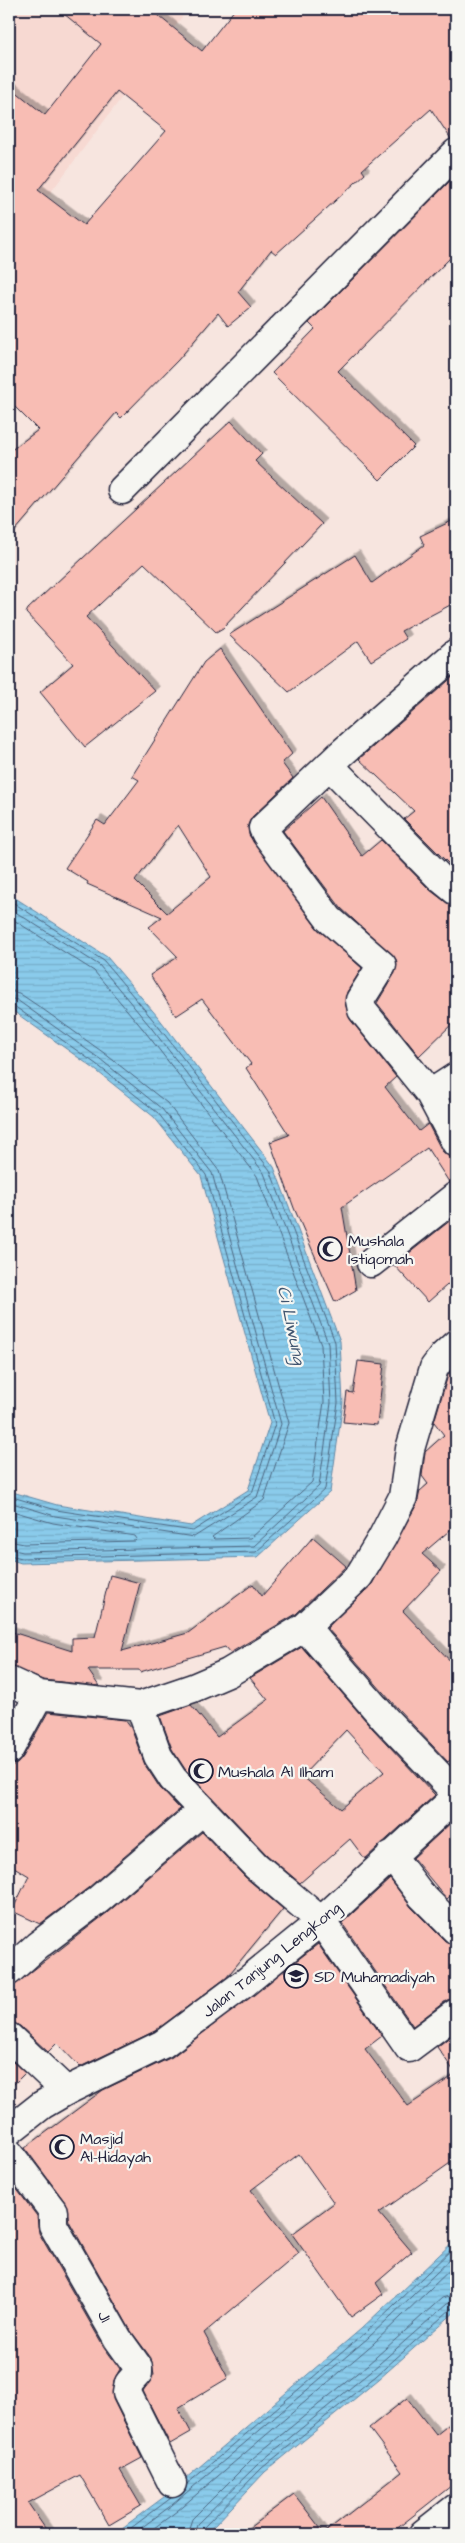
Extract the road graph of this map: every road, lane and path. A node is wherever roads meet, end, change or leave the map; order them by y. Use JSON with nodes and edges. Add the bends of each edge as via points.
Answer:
{"nodes":[{"id":1,"x":456,"y":153,"type":"edge"},
{"id":2,"x":122,"y":490,"type":"dead end"},
{"id":3,"x":456,"y":653,"type":"edge"},
{"id":4,"x":329,"y":765,"type":"junction"},
{"id":5,"x":456,"y":891,"type":"edge"},
{"id":6,"x":456,"y":1077,"type":"edge"},
{"id":7,"x":430,"y":1094,"type":"junction"},
{"id":8,"x":456,"y":1143,"type":"edge"},
{"id":9,"x":456,"y":1196,"type":"edge"},
{"id":10,"x":371,"y":1263,"type":"dead end"},
{"id":11,"x":456,"y":1344,"type":"edge"},
{"id":12,"x":304,"y":1627,"type":"junction"},
{"id":13,"x":9,"y":1681,"type":"edge"},
{"id":14,"x":39,"y":1695,"type":"junction"},
{"id":15,"x":140,"y":1706,"type":"junction"},
{"id":16,"x":9,"y":1750,"type":"edge"},
{"id":17,"x":456,"y":1793,"type":"edge"},
{"id":18,"x":456,"y":1797,"type":"edge"},
{"id":19,"x":202,"y":1811,"type":"junction"},
{"id":20,"x":391,"y":1855,"type":"junction"},
{"id":21,"x":321,"y":1921,"type":"junction"},
{"id":22,"x":456,"y":1930,"type":"edge"},
{"id":23,"x":9,"y":1971,"type":"edge"},
{"id":24,"x":456,"y":2013,"type":"edge"},
{"id":25,"x":9,"y":2037,"type":"edge"},
{"id":26,"x":66,"y":2090,"type":"junction"},
{"id":27,"x":9,"y":2131,"type":"edge"},
{"id":28,"x":9,"y":2154,"type":"edge"},
{"id":29,"x":172,"y":2483,"type":"dead end"},
{"id":30,"x":456,"y":2508,"type":"edge"},
{"id":31,"x":423,"y":2534,"type":"edge"}],
"edges":[{"from":1,"to":2,"type":"street"},
{"from":3,"to":4,"type":"street"},
{"from":4,"to":5,"type":"street"},
{"from":4,"to":7,"type":"street","via":[[265,825],[264,831],[329,919],[382,966],[360,1000],[362,1010]]},
{"from":6,"to":7,"type":"street"},
{"from":7,"to":8,"type":"street"},
{"from":9,"to":10,"type":"street"},
{"from":11,"to":12,"type":"street","via":[[434,1368],[410,1448],[403,1497],[382,1538],[359,1576]]},
{"from":12,"to":15,"type":"street","via":[[228,1673]]},
{"from":12,"to":17,"type":"street"},
{"from":13,"to":14,"type":"street"},
{"from":14,"to":15,"type":"street"},
{"from":14,"to":16,"type":"street"},
{"from":15,"to":19,"type":"street","via":[[158,1756],[173,1779]]},
{"from":18,"to":20,"type":"street","name":"Jalan Tanjung Lengkong"},
{"from":19,"to":21,"type":"street","via":[[256,1866]]},
{"from":19,"to":23,"type":"street"},
{"from":20,"to":21,"type":"street","name":"Jalan Tanjung Lengkong"},
{"from":20,"to":22,"type":"street","via":[[422,1896]]},
{"from":21,"to":24,"type":"street","via":[[409,2048]]},
{"from":21,"to":26,"type":"street","name":"Jalan Tanjung Lengkong","via":[[163,2044]]},
{"from":25,"to":26,"type":"street"},
{"from":26,"to":27,"type":"street","name":"Jalan Tanjung Lengkong"},
{"from":28,"to":29,"type":"street","name":"J1","via":[[53,2211],[53,2225],[73,2262],[138,2367],[127,2392]]},
{"from":30,"to":31,"type":"street"}]}
